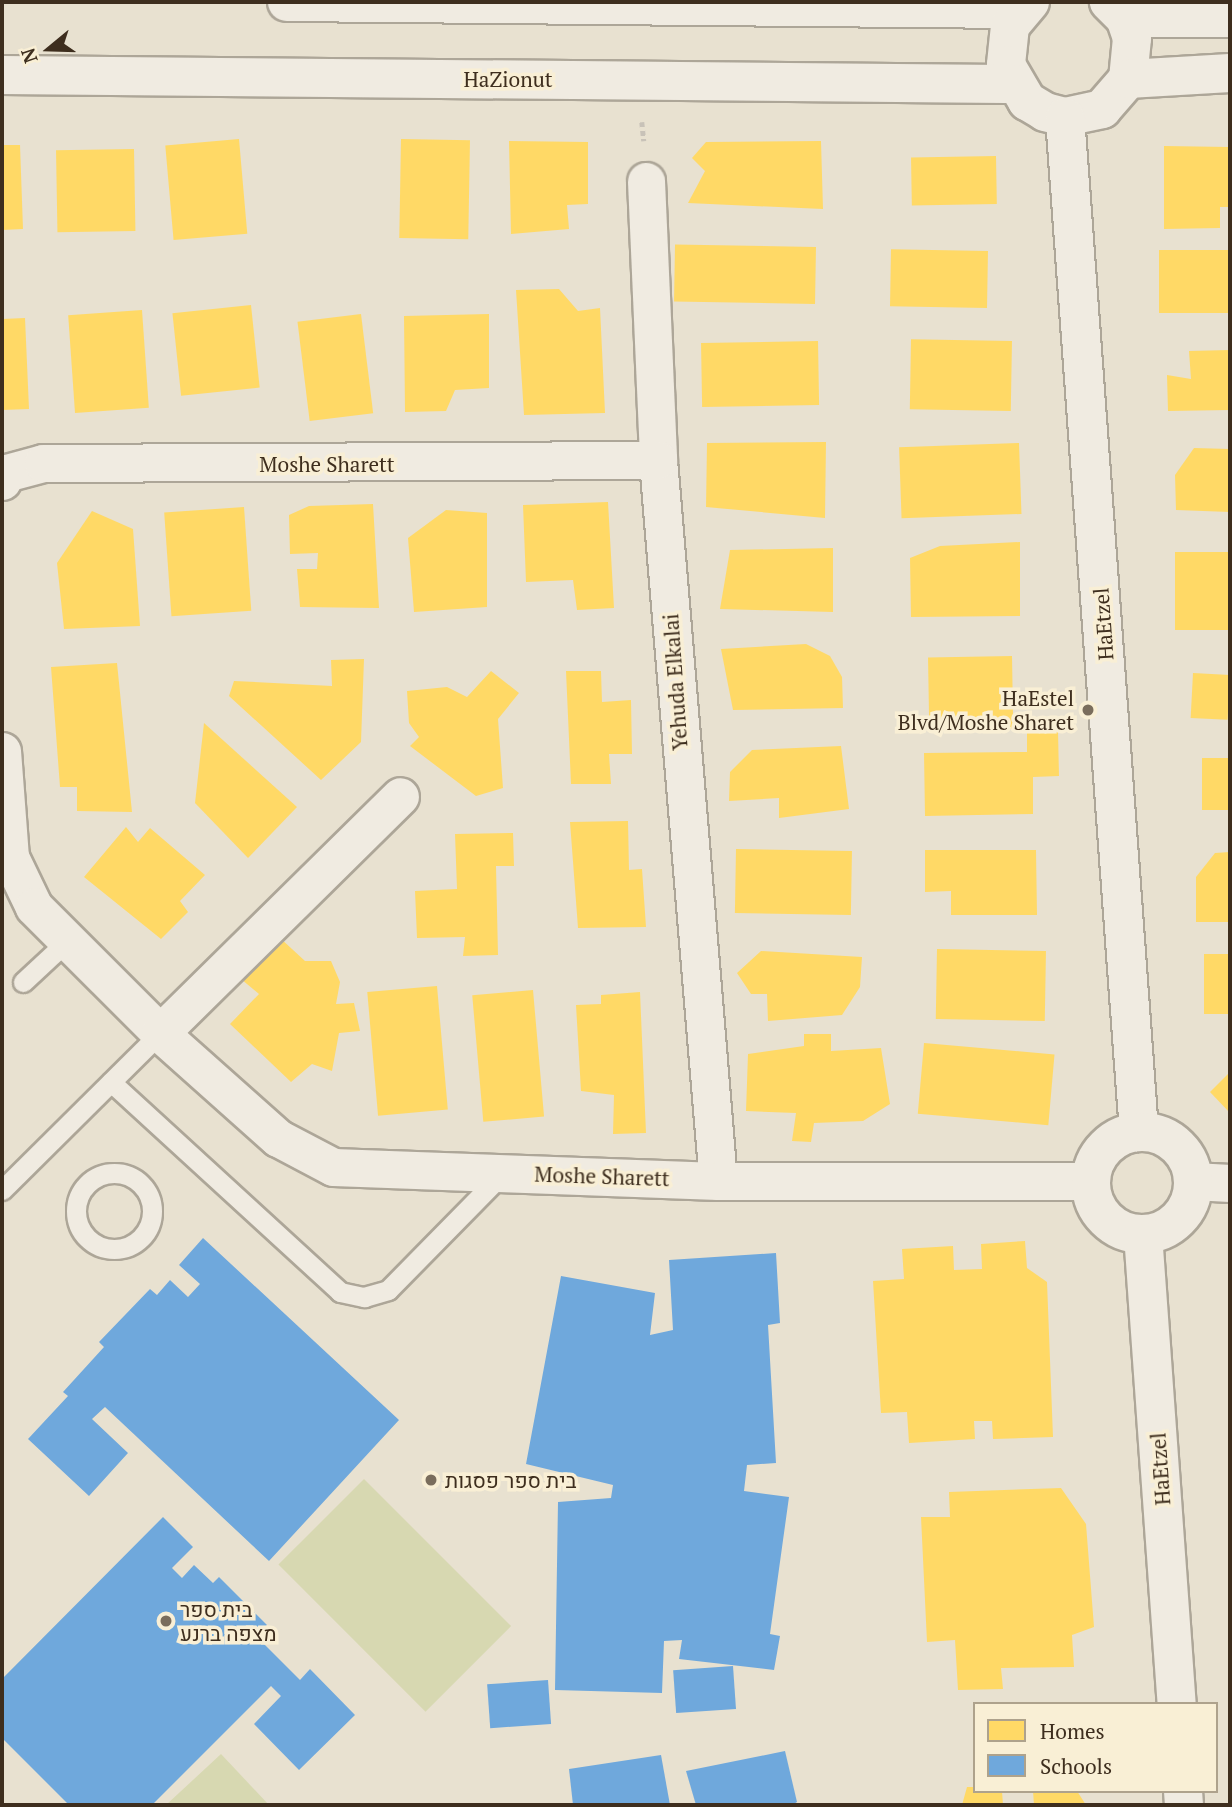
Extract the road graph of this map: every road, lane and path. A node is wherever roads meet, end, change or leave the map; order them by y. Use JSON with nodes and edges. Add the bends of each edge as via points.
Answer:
{"nodes":[{"id":1,"x":288,"y":2,"type":"edge"},
{"id":2,"x":1025,"y":5,"type":"edge"},
{"id":3,"x":1117,"y":10,"type":"edge"},
{"id":4,"x":1230,"y":18,"type":"edge"},
{"id":5,"x":1230,"y":73,"type":"edge"},
{"id":6,"x":2,"y":75,"type":"edge"},
{"id":7,"x":1128,"y":79,"type":"junction"},
{"id":8,"x":1014,"y":84,"type":"junction"},
{"id":9,"x":1065,"y":117,"type":"junction"},
{"id":10,"x":646,"y":181,"type":"dead end"},
{"id":11,"x":658,"y":460,"type":"junction"},
{"id":12,"x":2,"y":481,"type":"edge"},
{"id":13,"x":2,"y":751,"type":"edge"},
{"id":14,"x":400,"y":796,"type":"dead end"},
{"id":15,"x":66,"y":942,"type":"junction"},
{"id":16,"x":23,"y":982,"type":"dead end"},
{"id":17,"x":160,"y":1032,"type":"junction"},
{"id":18,"x":111,"y":1082,"type":"junction"},
{"id":19,"x":1139,"y":1132,"type":"junction"},
{"id":20,"x":502,"y":1174,"type":"junction"},
{"id":21,"x":718,"y":1181,"type":"junction"},
{"id":22,"x":1091,"y":1181,"type":"junction"},
{"id":23,"x":1212,"y":1182,"type":"edge"},
{"id":24,"x":2,"y":1190,"type":"edge"},
{"id":25,"x":1143,"y":1234,"type":"junction"},
{"id":26,"x":1177,"y":1702,"type":"edge"}],
"edges":[{"from":1,"to":2,"type":"street"},
{"from":2,"to":8,"type":"street","via":[[1006,45]]},
{"from":3,"to":4,"type":"street"},
{"from":3,"to":7,"type":"street","via":[[1133,59]]},
{"from":5,"to":7,"type":"street"},
{"from":6,"to":8,"type":"street","name":"HaZionut"},
{"from":7,"to":9,"type":"street","via":[[1102,108]]},
{"from":8,"to":9,"type":"street","via":[[1045,112]]},
{"from":9,"to":19,"type":"street","name":"HaEtzel"},
{"from":10,"to":11,"type":"street","name":"Yehuda Elkalai"},
{"from":11,"to":12,"type":"street","name":"Moshe Sharett","via":[[43,463],[6,473]]},
{"from":11,"to":21,"type":"street","name":"Yehuda Elkalai"},
{"from":13,"to":15,"type":"street","name":"Moshe Sharett","via":[[10,857],[34,907]]},
{"from":14,"to":17,"type":"street"},
{"from":15,"to":16,"type":"lane"},
{"from":15,"to":17,"type":"street","name":"Moshe Sharett"},
{"from":17,"to":18,"type":"lane"},
{"from":17,"to":20,"type":"street","name":"Moshe Sharett","via":[[278,1138],[333,1167]]},
{"from":18,"to":20,"type":"lane","via":[[340,1292],[363,1297],[388,1290]]},
{"from":18,"to":24,"type":"lane"},
{"from":19,"to":22,"type":"street","via":[[1111,1142],[1094,1166]]},
{"from":19,"to":23,"type":"street","via":[[1165,1137],[1191,1167]]},
{"from":20,"to":21,"type":"street","name":"Moshe Sharett","via":[[555,1172]]},
{"from":21,"to":22,"type":"street","name":"Moshe Sharett"},
{"from":22,"to":25,"type":"street","via":[[1097,1207],[1106,1218],[1129,1232]]},
{"from":23,"to":25,"type":"street","via":[[1178,1218]]},
{"from":25,"to":26,"type":"street","name":"HaEtzel"}]}
